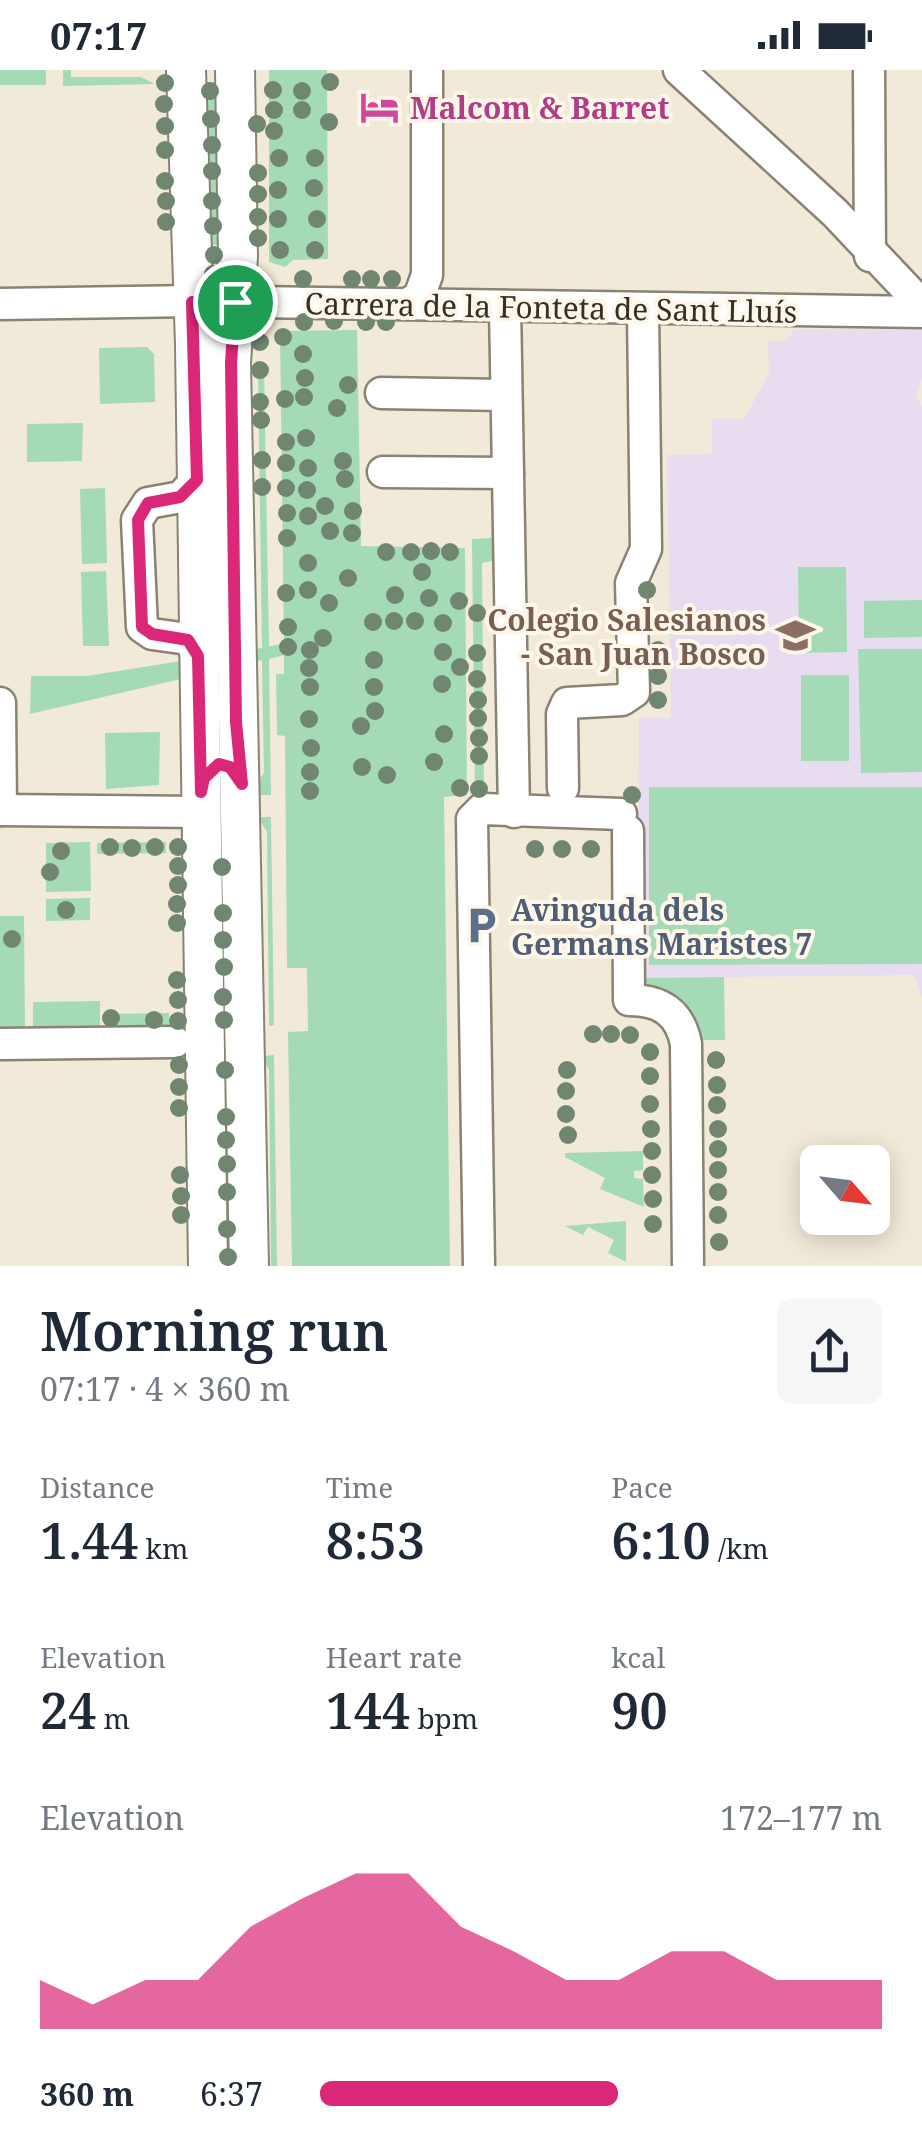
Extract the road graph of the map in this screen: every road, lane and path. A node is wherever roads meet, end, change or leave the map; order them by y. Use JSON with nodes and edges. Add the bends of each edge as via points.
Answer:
{"nodes":[{"id":1,"x":186,"y":70,"type":"edge"},
{"id":2,"x":235,"y":70,"type":"edge"},
{"id":3,"x":427,"y":70,"type":"edge"},
{"id":4,"x":679,"y":70,"type":"edge"},
{"id":5,"x":869,"y":70,"type":"edge"},
{"id":6,"x":870,"y":256,"type":"junction"},
{"id":7,"x":192,"y":302,"type":"junction"},
{"id":8,"x":235,"y":302,"type":"junction"},
{"id":9,"x":0,"y":304,"type":"edge"},
{"id":10,"x":407,"y":304,"type":"junction"},
{"id":11,"x":505,"y":306,"type":"junction"},
{"id":12,"x":922,"y":309,"type":"edge"},
{"id":13,"x":643,"y":310,"type":"junction"},
{"id":14,"x":381,"y":393,"type":"dead end"},
{"id":15,"x":506,"y":394,"type":"junction"},
{"id":16,"x":383,"y":472,"type":"dead end"},
{"id":17,"x":508,"y":473,"type":"junction"},
{"id":18,"x":197,"y":480,"type":"junction"},
{"id":19,"x":198,"y":656,"type":"junction"},
{"id":20,"x":0,"y":703,"type":"edge"},
{"id":21,"x":242,"y":784,"type":"junction"},
{"id":22,"x":563,"y":788,"type":"dead end"},
{"id":23,"x":201,"y":802,"type":"junction"},
{"id":24,"x":1,"y":810,"type":"edge"},
{"id":25,"x":514,"y":812,"type":"junction"},
{"id":26,"x":175,"y":1042,"type":"dead end"},
{"id":27,"x":0,"y":1044,"type":"edge"},
{"id":28,"x":208,"y":1266,"type":"edge"},
{"id":29,"x":248,"y":1266,"type":"edge"},
{"id":30,"x":478,"y":1266,"type":"edge"},
{"id":31,"x":688,"y":1266,"type":"edge"}],
"edges":[{"from":1,"to":7,"type":"main road"},
{"from":2,"to":8,"type":"main road"},
{"from":3,"to":10,"type":"street","via":[[427,275],[420,297]]},
{"from":4,"to":6,"type":"street","via":[[835,213]]},
{"from":5,"to":6,"type":"street"},
{"from":6,"to":12,"type":"street"},
{"from":7,"to":8,"type":"street","name":"Carrera de la Fonteta de Sant Lluís"},
{"from":7,"to":9,"type":"street","name":"Carrera de la Fonteta de Sant Lluís"},
{"from":7,"to":18,"type":"main road"},
{"from":8,"to":10,"type":"street","name":"Carrera de la Fonteta de Sant Lluís"},
{"from":8,"to":21,"type":"main road","via":[[232,443]]},
{"from":10,"to":11,"type":"street","name":"Carrera de la Fonteta de Sant Lluís"},
{"from":11,"to":13,"type":"street","name":"Carrera de la Fonteta de Sant Lluís"},
{"from":11,"to":15,"type":"street"},
{"from":12,"to":13,"type":"street","name":"Carrera de la Fonteta de Sant Lluís"},
{"from":13,"to":22,"type":"street","via":[[646,548],[630,583],[634,692],[622,700],[567,703]]},
{"from":14,"to":15,"type":"street"},
{"from":15,"to":17,"type":"street"},
{"from":16,"to":17,"type":"street"},
{"from":17,"to":25,"type":"street"},
{"from":18,"to":19,"type":"main road"},
{"from":18,"to":19,"type":"street","via":[[180,497],[148,503],[138,520],[142,627],[188,640]]},
{"from":19,"to":23,"type":"main road"},
{"from":20,"to":24,"type":"street"},
{"from":21,"to":23,"type":"main road","via":[[219,764],[204,778]]},
{"from":21,"to":29,"type":"main road"},
{"from":23,"to":24,"type":"street"},
{"from":23,"to":28,"type":"main road"},
{"from":25,"to":30,"type":"street","via":[[476,811],[472,819]]},
{"from":25,"to":31,"type":"street","via":[[625,823],[629,1000],[652,1001],[673,1013],[686,1044]]},
{"from":26,"to":27,"type":"street"}]}
